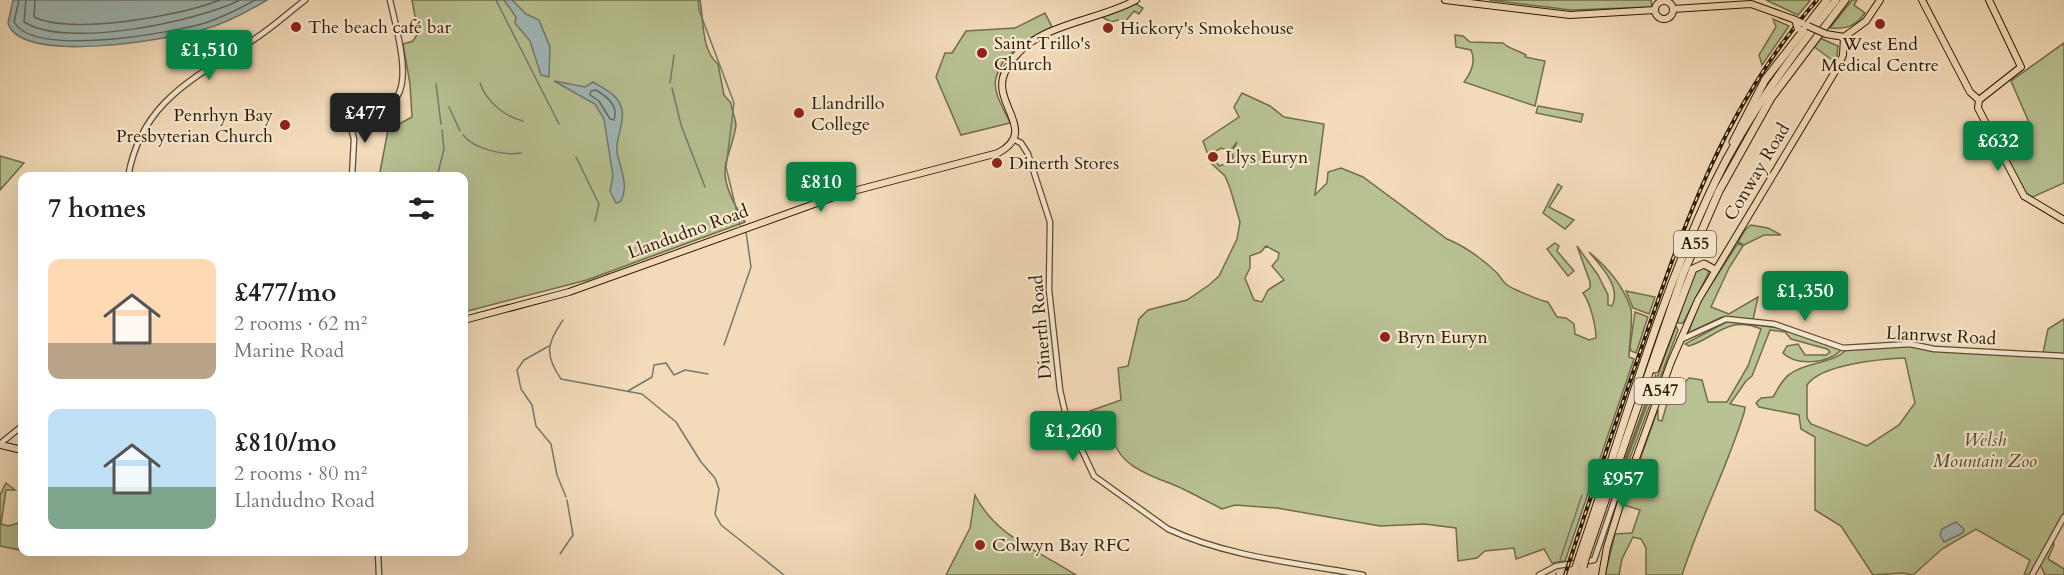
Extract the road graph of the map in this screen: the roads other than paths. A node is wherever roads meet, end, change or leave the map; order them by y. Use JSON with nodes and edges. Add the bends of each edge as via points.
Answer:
{"nodes":[{"id":1,"x":304,"y":0,"type":"edge"},
{"id":2,"x":390,"y":0,"type":"edge"},
{"id":3,"x":1136,"y":0,"type":"edge"},
{"id":4,"x":1445,"y":0,"type":"edge"},
{"id":5,"x":1827,"y":0,"type":"edge"},
{"id":6,"x":1836,"y":0,"type":"edge"},
{"id":7,"x":1845,"y":0,"type":"edge"},
{"id":8,"x":1880,"y":0,"type":"edge"},
{"id":9,"x":1922,"y":0,"type":"edge"},
{"id":10,"x":1989,"y":0,"type":"edge"},
{"id":11,"x":1673,"y":9,"type":"junction"},
{"id":12,"x":1655,"y":10,"type":"junction"},
{"id":13,"x":1800,"y":24,"type":"junction"},
{"id":14,"x":1844,"y":37,"type":"junction"},
{"id":15,"x":1979,"y":100,"type":"junction"},
{"id":16,"x":1014,"y":140,"type":"junction"},
{"id":17,"x":130,"y":172,"type":"edge"},
{"id":18,"x":352,"y":172,"type":"edge"},
{"id":19,"x":1716,"y":180,"type":"junction"},
{"id":20,"x":2064,"y":219,"type":"edge"},
{"id":21,"x":1715,"y":270,"type":"junction"},
{"id":22,"x":468,"y":319,"type":"edge"},
{"id":23,"x":1680,"y":340,"type":"junction"},
{"id":24,"x":2064,"y":356,"type":"edge"},
{"id":25,"x":1643,"y":392,"type":"junction"},
{"id":26,"x":18,"y":429,"type":"edge"},
{"id":27,"x":12,"y":433,"type":"junction"},
{"id":28,"x":0,"y":436,"type":"edge"},
{"id":29,"x":0,"y":447,"type":"edge"},
{"id":30,"x":18,"y":450,"type":"edge"},
{"id":31,"x":1626,"y":486,"type":"junction"},
{"id":32,"x":2064,"y":518,"type":"edge"},
{"id":33,"x":378,"y":556,"type":"edge"},
{"id":34,"x":1583,"y":556,"type":"junction"},
{"id":35,"x":1578,"y":571,"type":"edge"},
{"id":36,"x":379,"y":575,"type":"edge"},
{"id":37,"x":1363,"y":575,"type":"edge"},
{"id":38,"x":1539,"y":575,"type":"edge"},
{"id":39,"x":1602,"y":575,"type":"edge"},
{"id":40,"x":2032,"y":575,"type":"edge"}],
"edges":[{"from":1,"to":17,"type":"street","via":[[165,100],[142,133]]},
{"from":2,"to":18,"type":"street","via":[[403,86],[392,101],[348,116],[354,140]]},
{"from":3,"to":16,"type":"main road","via":[[1047,33],[1021,50],[1005,72],[1002,86],[1016,128]]},
{"from":4,"to":12,"type":"main road","via":[[1570,15]]},
{"from":5,"to":13,"type":"highway"},
{"from":6,"to":19,"type":"highway","number":"A55","via":[[1779,75]]},
{"from":7,"to":25,"type":"highway","number":"A55","via":[[1771,98],[1724,181],[1683,274]]},
{"from":8,"to":14,"type":"main road","via":[[1866,21]]},
{"from":9,"to":15,"type":"main road","via":[[1970,92]]},
{"from":10,"to":15,"type":"main road","via":[[2021,67]]},
{"from":11,"to":12,"type":"main road","via":[[1671,3],[1664,1]]},
{"from":11,"to":12,"type":"main road","via":[[1666,19],[1658,17]]},
{"from":11,"to":13,"type":"main road","via":[[1751,4]]},
{"from":13,"to":14,"type":"main road","bridge":true},
{"from":13,"to":19,"type":"highway","via":[[1794,40],[1765,80],[1740,125]]},
{"from":14,"to":21,"type":"main road","name":"Conway Road","number":"A547","via":[[1839,65]]},
{"from":15,"to":20,"type":"main road","via":[[1978,108],[2024,196]]},
{"from":16,"to":22,"type":"main road","name":"Llandudno Road","via":[[998,153],[842,194],[569,292]]},
{"from":16,"to":37,"type":"street","name":"Dinerth Road","via":[[1028,154],[1048,211],[1052,235],[1049,290],[1062,406],[1094,476],[1181,535],[1243,553]]},
{"from":19,"to":34,"type":"highway","number":"A55","via":[[1678,270]]},
{"from":21,"to":23,"type":"main road","name":"Conway Road","number":"A547"},
{"from":21,"to":25,"type":"highway","via":[[1704,264],[1693,269],[1667,341]]},
{"from":23,"to":24,"type":"street","name":"Llanrwst Road","via":[[1726,319],[1774,324],[1843,348],[1910,344],[1934,349]]},
{"from":23,"to":31,"type":"main road","name":"Conway Road","number":"A547"},
{"from":25,"to":34,"type":"highway","number":"A55"},
{"from":26,"to":27,"type":"street"},
{"from":27,"to":28,"type":"street"},
{"from":27,"to":29,"type":"street"},
{"from":29,"to":30,"type":"main road"},
{"from":31,"to":38,"type":"street","via":[[1616,496],[1594,560],[1556,566]]},
{"from":31,"to":39,"type":"main road","name":"Conway Road","number":"A547"},
{"from":32,"to":40,"type":"street"},
{"from":33,"to":36,"type":"street"},
{"from":34,"to":35,"type":"highway","number":"A55","bridge":true}]}
